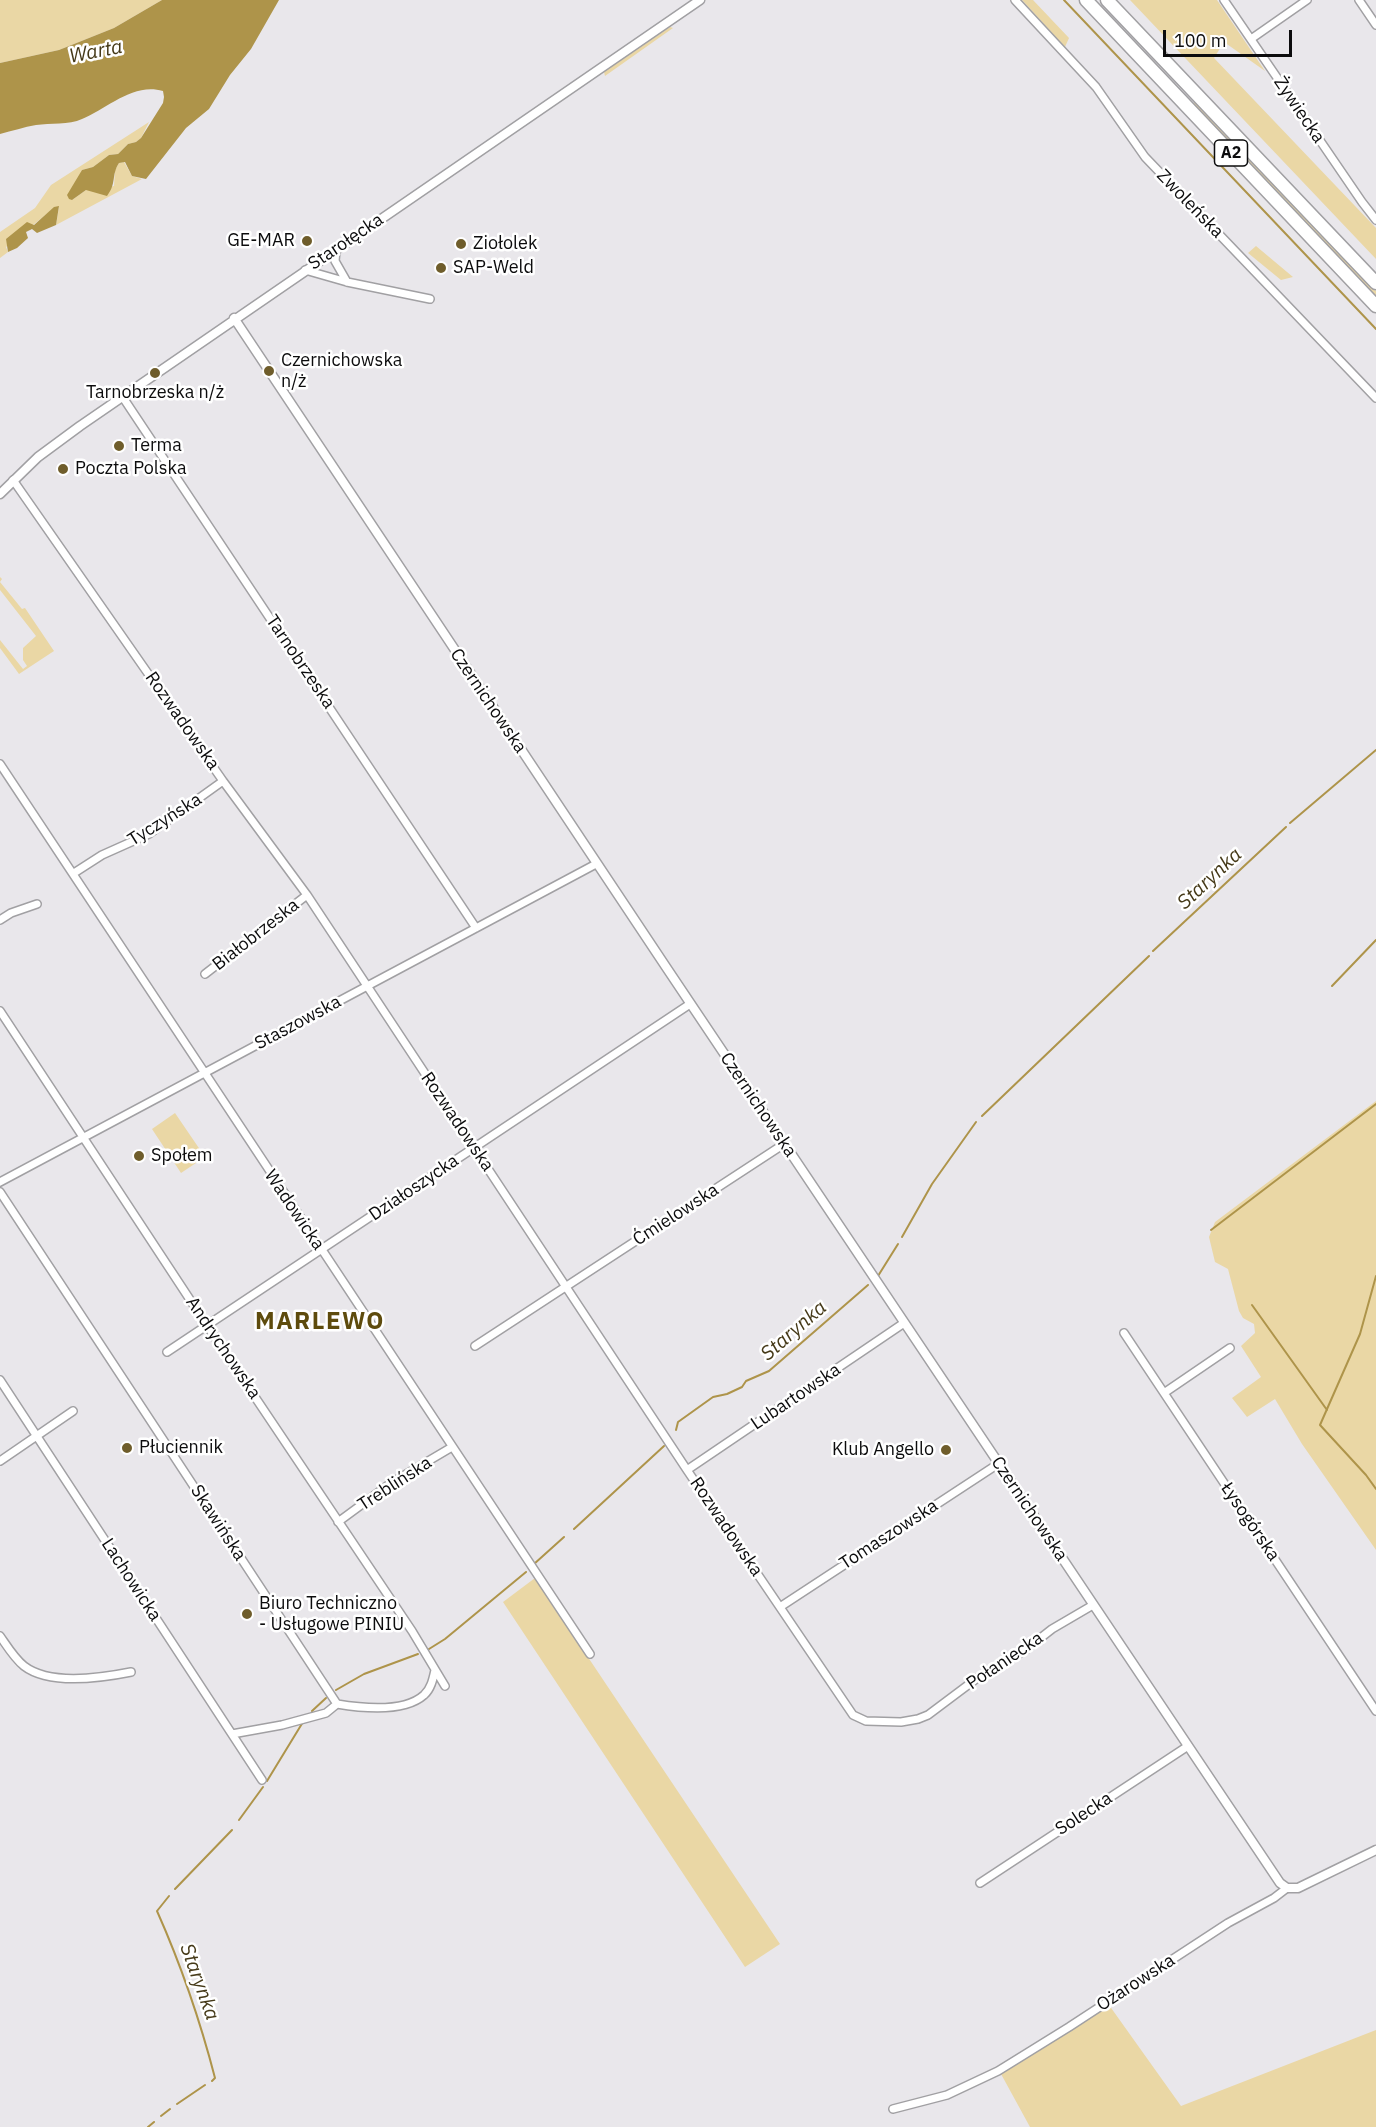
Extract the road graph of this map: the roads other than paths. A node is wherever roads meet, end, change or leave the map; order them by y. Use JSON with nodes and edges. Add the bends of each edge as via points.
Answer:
{"nodes":[{"id":1,"x":700,"y":0,"type":"edge"},
{"id":2,"x":1015,"y":0,"type":"edge"},
{"id":3,"x":1086,"y":0,"type":"edge"},
{"id":4,"x":1107,"y":0,"type":"edge"},
{"id":5,"x":1224,"y":0,"type":"edge"},
{"id":6,"x":1307,"y":0,"type":"edge"},
{"id":7,"x":1359,"y":0,"type":"edge"},
{"id":8,"x":1376,"y":25,"type":"edge"},
{"id":9,"x":1251,"y":39,"type":"junction"},
{"id":10,"x":1376,"y":220,"type":"edge"},
{"id":11,"x":336,"y":250,"type":"junction"},
{"id":12,"x":305,"y":270,"type":"junction"},
{"id":13,"x":347,"y":282,"type":"junction"},
{"id":14,"x":1376,"y":284,"type":"edge"},
{"id":15,"x":430,"y":299,"type":"dead end"},
{"id":16,"x":1376,"y":306,"type":"edge"},
{"id":17,"x":234,"y":318,"type":"junction"},
{"id":18,"x":122,"y":396,"type":"junction"},
{"id":19,"x":1376,"y":398,"type":"edge"},
{"id":20,"x":13,"y":480,"type":"junction"},
{"id":21,"x":0,"y":494,"type":"edge"},
{"id":22,"x":0,"y":764,"type":"edge"},
{"id":23,"x":223,"y":781,"type":"junction"},
{"id":24,"x":596,"y":864,"type":"junction"},
{"id":25,"x":74,"y":873,"type":"junction"},
{"id":26,"x":307,"y":895,"type":"junction"},
{"id":27,"x":38,"y":904,"type":"dead end"},
{"id":28,"x":0,"y":920,"type":"edge"},
{"id":29,"x":476,"y":928,"type":"junction"},
{"id":30,"x":205,"y":974,"type":"dead end"},
{"id":31,"x":366,"y":986,"type":"junction"},
{"id":32,"x":690,"y":1004,"type":"junction"},
{"id":33,"x":0,"y":1011,"type":"edge"},
{"id":34,"x":204,"y":1074,"type":"junction"},
{"id":35,"x":83,"y":1138,"type":"junction"},
{"id":36,"x":784,"y":1144,"type":"junction"},
{"id":37,"x":474,"y":1147,"type":"junction"},
{"id":38,"x":0,"y":1182,"type":"edge"},
{"id":39,"x":0,"y":1192,"type":"edge"},
{"id":40,"x":321,"y":1250,"type":"junction"},
{"id":41,"x":567,"y":1287,"type":"junction"},
{"id":42,"x":904,"y":1323,"type":"junction"},
{"id":43,"x":207,"y":1324,"type":"junction"},
{"id":44,"x":1124,"y":1333,"type":"dead end"},
{"id":45,"x":475,"y":1346,"type":"dead end"},
{"id":46,"x":1230,"y":1348,"type":"dead end"},
{"id":47,"x":167,"y":1352,"type":"dead end"},
{"id":48,"x":0,"y":1380,"type":"edge"},
{"id":49,"x":1164,"y":1393,"type":"junction"},
{"id":50,"x":74,"y":1411,"type":"dead end"},
{"id":51,"x":37,"y":1436,"type":"junction"},
{"id":52,"x":452,"y":1447,"type":"junction"},
{"id":53,"x":0,"y":1461,"type":"edge"},
{"id":54,"x":998,"y":1464,"type":"junction"},
{"id":55,"x":687,"y":1470,"type":"junction"},
{"id":56,"x":338,"y":1522,"type":"junction"},
{"id":57,"x":1093,"y":1605,"type":"junction"},
{"id":58,"x":780,"y":1607,"type":"junction"},
{"id":59,"x":0,"y":1636,"type":"edge"},
{"id":60,"x":590,"y":1654,"type":"dead end"},
{"id":61,"x":435,"y":1670,"type":"junction"},
{"id":62,"x":131,"y":1672,"type":"dead end"},
{"id":63,"x":445,"y":1686,"type":"dead end"},
{"id":64,"x":337,"y":1704,"type":"junction"},
{"id":65,"x":1376,"y":1712,"type":"edge"},
{"id":66,"x":918,"y":1719,"type":"joint"},
{"id":67,"x":232,"y":1734,"type":"junction"},
{"id":68,"x":1188,"y":1746,"type":"junction"},
{"id":69,"x":262,"y":1780,"type":"dead end"},
{"id":70,"x":1376,"y":1850,"type":"edge"},
{"id":71,"x":980,"y":1883,"type":"dead end"},
{"id":72,"x":1287,"y":1888,"type":"junction"},
{"id":73,"x":892,"y":2109,"type":"dead end"}],
"edges":[{"from":1,"to":11,"type":"street","name":"Starołęcka"},
{"from":2,"to":19,"type":"street","name":"Zwoleńska","via":[[1095,87],[1145,157]]},
{"from":3,"to":16,"type":"highway","number":"A2"},
{"from":4,"to":14,"type":"highway","number":"A2"},
{"from":5,"to":9,"type":"street","name":"Żywiecka"},
{"from":6,"to":9,"type":"street"},
{"from":7,"to":8,"type":"street"},
{"from":9,"to":10,"type":"street","name":"Żywiecka"},
{"from":11,"to":12,"type":"street","name":"Starołęcka"},
{"from":11,"to":13,"type":"street","via":[[335,261]]},
{"from":12,"to":13,"type":"street"},
{"from":12,"to":17,"type":"street","name":"Starołęcka"},
{"from":13,"to":15,"type":"street"},
{"from":17,"to":18,"type":"street","name":"Starołęcka"},
{"from":17,"to":24,"type":"street","name":"Czernichowska"},
{"from":18,"to":20,"type":"street","name":"Starołęcka"},
{"from":18,"to":29,"type":"street","name":"Tarnobrzeska"},
{"from":20,"to":21,"type":"street","name":"Starołęcka"},
{"from":20,"to":23,"type":"street","name":"Rozwadowska"},
{"from":22,"to":25,"type":"street","name":"Wadowicka"},
{"from":23,"to":25,"type":"street","name":"Tyczyńska","via":[[149,834],[102,855]]},
{"from":23,"to":26,"type":"street","name":"Rozwadowska"},
{"from":24,"to":29,"type":"street","name":"Staszowska"},
{"from":24,"to":32,"type":"street","name":"Czernichowska"},
{"from":25,"to":34,"type":"street","name":"Wadowicka"},
{"from":26,"to":30,"type":"street","name":"Białobrzeska"},
{"from":26,"to":31,"type":"street","name":"Rozwadowska"},
{"from":27,"to":28,"type":"street"},
{"from":29,"to":31,"type":"street","name":"Staszowska"},
{"from":31,"to":34,"type":"street","name":"Staszowska"},
{"from":31,"to":37,"type":"street","name":"Rozwadowska"},
{"from":32,"to":36,"type":"street","name":"Czernichowska"},
{"from":32,"to":37,"type":"street","name":"Działoszycka"},
{"from":33,"to":35,"type":"street","name":"Andrychowska"},
{"from":34,"to":35,"type":"street","name":"Staszowska"},
{"from":34,"to":40,"type":"street","name":"Wadowicka"},
{"from":35,"to":38,"type":"street","name":"Staszowska"},
{"from":35,"to":43,"type":"street","name":"Andrychowska"},
{"from":36,"to":41,"type":"street","name":"Ćmielowska"},
{"from":36,"to":42,"type":"street","name":"Czernichowska"},
{"from":37,"to":40,"type":"street","name":"Działoszycka"},
{"from":37,"to":41,"type":"street","name":"Rozwadowska"},
{"from":39,"to":64,"type":"street","name":"Skawińska"},
{"from":40,"to":43,"type":"street","name":"Działoszycka"},
{"from":40,"to":52,"type":"street","name":"Wadowicka"},
{"from":41,"to":45,"type":"street","name":"Ćmielowska"},
{"from":41,"to":55,"type":"street","name":"Rozwadowska"},
{"from":42,"to":54,"type":"street","name":"Czernichowska"},
{"from":42,"to":55,"type":"street","name":"Lubartowska"},
{"from":43,"to":47,"type":"street","name":"Działoszycka"},
{"from":43,"to":56,"type":"street","name":"Andrychowska"},
{"from":44,"to":49,"type":"street","name":"Łysogórska"},
{"from":46,"to":49,"type":"street"},
{"from":48,"to":51,"type":"street","name":"Lachowicka"},
{"from":49,"to":65,"type":"street","name":"Łysogórska"},
{"from":50,"to":51,"type":"street"},
{"from":51,"to":53,"type":"street"},
{"from":51,"to":67,"type":"street","name":"Lachowicka"},
{"from":52,"to":56,"type":"street","name":"Treblińska","via":[[391,1483]]},
{"from":52,"to":60,"type":"street","name":"Wadowicka"},
{"from":54,"to":57,"type":"street","name":"Czernichowska"},
{"from":54,"to":58,"type":"street","name":"Tomaszowska"},
{"from":55,"to":58,"type":"street","name":"Rozwadowska"},
{"from":56,"to":61,"type":"street","name":"Andrychowska"},
{"from":57,"to":66,"type":"street","name":"Połaniecka"},
{"from":57,"to":68,"type":"street","name":"Czernichowska"},
{"from":58,"to":66,"type":"street","name":"Rozwadowska","via":[[853,1715],[873,1721]]},
{"from":59,"to":62,"type":"street","via":[[22,1664],[39,1674],[102,1677]]},
{"from":61,"to":63,"type":"street","name":"Andrychowska"},
{"from":61,"to":64,"type":"street","via":[[425,1695],[416,1701],[362,1708]]},
{"from":64,"to":67,"type":"street","via":[[326,1713]]},
{"from":67,"to":69,"type":"street","name":"Lachowicka"},
{"from":68,"to":71,"type":"street","name":"Solecka"},
{"from":68,"to":72,"type":"street","name":"Czernichowska"},
{"from":70,"to":72,"type":"street","name":"Ożarowska","via":[[1298,1888]]},
{"from":72,"to":73,"type":"street","name":"Ożarowska","via":[[998,2071],[947,2095]]}]}
